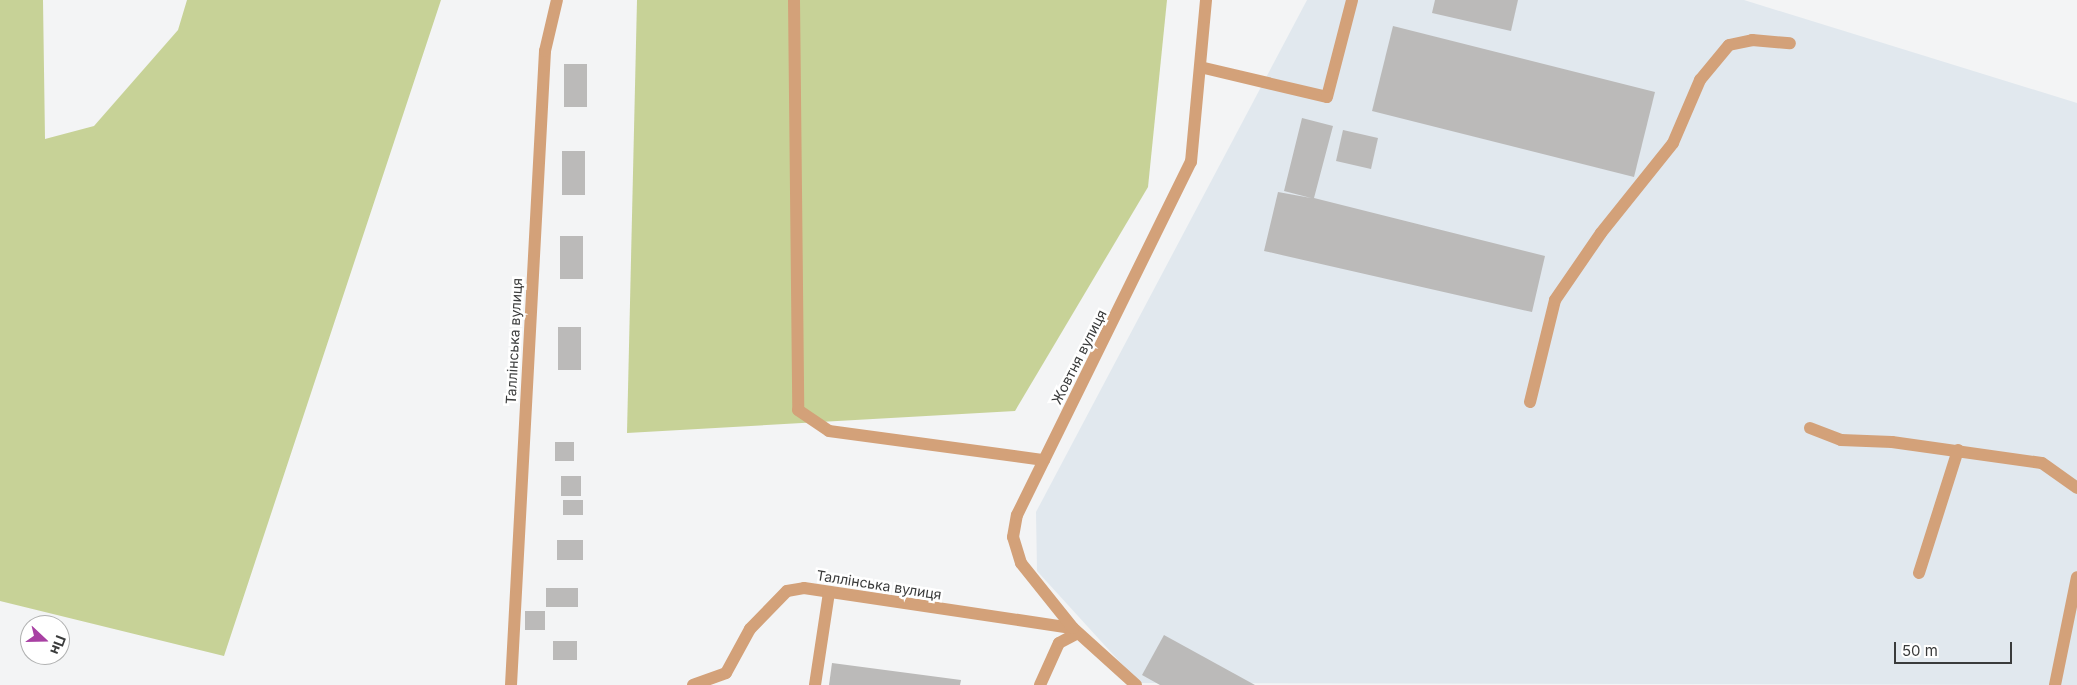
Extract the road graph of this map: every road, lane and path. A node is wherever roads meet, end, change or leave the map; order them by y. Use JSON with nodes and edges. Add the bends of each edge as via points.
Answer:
{"nodes":[{"id":1,"x":557,"y":0,"type":"edge"},
{"id":2,"x":794,"y":0,"type":"edge"},
{"id":3,"x":1206,"y":0,"type":"edge"},
{"id":4,"x":1352,"y":0,"type":"edge"},
{"id":5,"x":1790,"y":43,"type":"dead end"},
{"id":6,"x":1200,"y":67,"type":"junction"},
{"id":7,"x":1530,"y":402,"type":"dead end"},
{"id":8,"x":1810,"y":428,"type":"dead end"},
{"id":9,"x":1958,"y":450,"type":"junction"},
{"id":10,"x":1044,"y":460,"type":"junction"},
{"id":11,"x":2077,"y":488,"type":"edge"},
{"id":12,"x":1919,"y":572,"type":"dead end"},
{"id":13,"x":2077,"y":577,"type":"edge"},
{"id":14,"x":829,"y":592,"type":"junction"},
{"id":15,"x":1075,"y":631,"type":"junction"},
{"id":16,"x":511,"y":685,"type":"edge"},
{"id":17,"x":693,"y":685,"type":"edge"},
{"id":18,"x":815,"y":685,"type":"edge"},
{"id":19,"x":1040,"y":685,"type":"edge"},
{"id":20,"x":1136,"y":685,"type":"edge"},
{"id":21,"x":2055,"y":685,"type":"edge"}],
"edges":[{"from":1,"to":16,"type":"street","name":"Таллінська вулиця","via":[[545,51]]},
{"from":2,"to":10,"type":"street","via":[[798,410],[829,431]]},
{"from":3,"to":6,"type":"street","name":"Жовтня вулиця"},
{"from":4,"to":6,"type":"street","via":[[1327,97]]},
{"from":5,"to":7,"type":"street","via":[[1752,40],[1729,45],[1700,80],[1673,143],[1601,233],[1555,300]]},
{"from":6,"to":10,"type":"street","name":"Жовтня вулиця","via":[[1191,162]]},
{"from":8,"to":9,"type":"street","via":[[1841,440]]},
{"from":9,"to":11,"type":"street","via":[[2042,463]]},
{"from":9,"to":12,"type":"street"},
{"from":10,"to":15,"type":"street","name":"Жовтня вулиця","via":[[1017,515],[1013,537],[1021,563]]},
{"from":13,"to":21,"type":"street"},
{"from":14,"to":15,"type":"street","name":"Таллінська вулиця"},
{"from":14,"to":17,"type":"street","name":"Таллінська вулиця","via":[[788,591],[750,629],[726,674]]},
{"from":14,"to":18,"type":"street"},
{"from":15,"to":19,"type":"street","via":[[1059,643]]},
{"from":15,"to":20,"type":"street","name":"Жовтня вулиця"}]}
